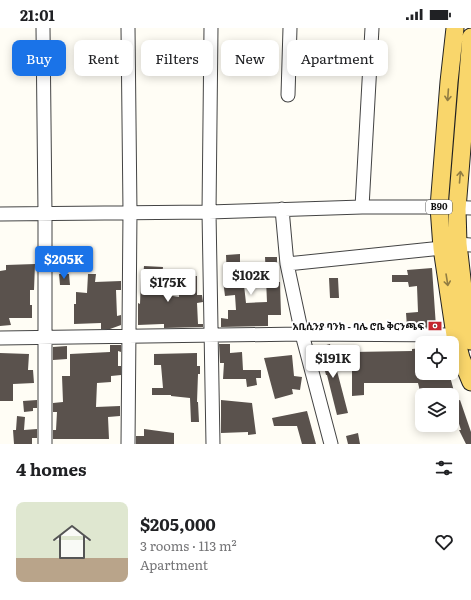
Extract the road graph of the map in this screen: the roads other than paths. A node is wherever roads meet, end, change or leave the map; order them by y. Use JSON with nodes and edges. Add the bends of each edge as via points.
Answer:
{"nodes":[{"id":1,"x":43,"y":28,"type":"edge"},
{"id":2,"x":128,"y":28,"type":"edge"},
{"id":3,"x":212,"y":28,"type":"edge"},
{"id":4,"x":290,"y":28,"type":"edge"},
{"id":5,"x":372,"y":28,"type":"edge"},
{"id":6,"x":455,"y":28,"type":"edge"},
{"id":7,"x":471,"y":37,"type":"edge"},
{"id":8,"x":469,"y":85,"type":"edge"},
{"id":9,"x":288,"y":95,"type":"dead end"},
{"id":10,"x":362,"y":207,"type":"junction"},
{"id":11,"x":439,"y":207,"type":"junction"},
{"id":12,"x":464,"y":208,"type":"edge"},
{"id":13,"x":282,"y":209,"type":"junction"},
{"id":14,"x":130,"y":212,"type":"junction"},
{"id":15,"x":209,"y":212,"type":"junction"},
{"id":16,"x":45,"y":213,"type":"junction"},
{"id":17,"x":0,"y":214,"type":"edge"},
{"id":18,"x":457,"y":246,"type":"edge"},
{"id":19,"x":287,"y":264,"type":"junction"},
{"id":20,"x":302,"y":334,"type":"junction"},
{"id":21,"x":211,"y":335,"type":"junction"},
{"id":22,"x":466,"y":335,"type":"edge"},
{"id":23,"x":129,"y":336,"type":"junction"},
{"id":24,"x":46,"y":337,"type":"junction"},
{"id":25,"x":0,"y":338,"type":"edge"},
{"id":26,"x":471,"y":382,"type":"edge"},
{"id":27,"x":45,"y":444,"type":"edge"},
{"id":28,"x":128,"y":444,"type":"edge"},
{"id":29,"x":213,"y":444,"type":"edge"},
{"id":30,"x":331,"y":444,"type":"edge"}],
"edges":[{"from":1,"to":16,"type":"street"},
{"from":2,"to":14,"type":"street"},
{"from":3,"to":15,"type":"street"},
{"from":4,"to":9,"type":"street"},
{"from":5,"to":10,"type":"street"},
{"from":6,"to":11,"type":"main road","number":"B90","one_way":true},
{"from":7,"to":8,"type":"main road","number":"B90"},
{"from":12,"to":8,"type":"main road","number":"B90","one_way":true},
{"from":10,"to":11,"type":"street"},
{"from":10,"to":13,"type":"street"},
{"from":11,"to":12,"type":"street"},
{"from":11,"to":18,"type":"main road","number":"B90"},
{"from":12,"to":18,"type":"main road","number":"B90"},
{"from":13,"to":15,"type":"street"},
{"from":13,"to":19,"type":"street"},
{"from":14,"to":15,"type":"street"},
{"from":14,"to":16,"type":"street"},
{"from":14,"to":23,"type":"street"},
{"from":15,"to":21,"type":"street"},
{"from":16,"to":17,"type":"street"},
{"from":16,"to":24,"type":"street"},
{"from":18,"to":19,"type":"street"},
{"from":18,"to":22,"type":"main road","number":"B90"},
{"from":19,"to":20,"type":"street"},
{"from":20,"to":21,"type":"street"},
{"from":20,"to":22,"type":"street"},
{"from":20,"to":30,"type":"street"},
{"from":21,"to":23,"type":"street"},
{"from":21,"to":29,"type":"street"},
{"from":22,"to":26,"type":"main road","number":"B90","via":[[461,358]]},
{"from":23,"to":24,"type":"street"},
{"from":23,"to":28,"type":"street"},
{"from":24,"to":25,"type":"street"},
{"from":24,"to":27,"type":"street"}]}
